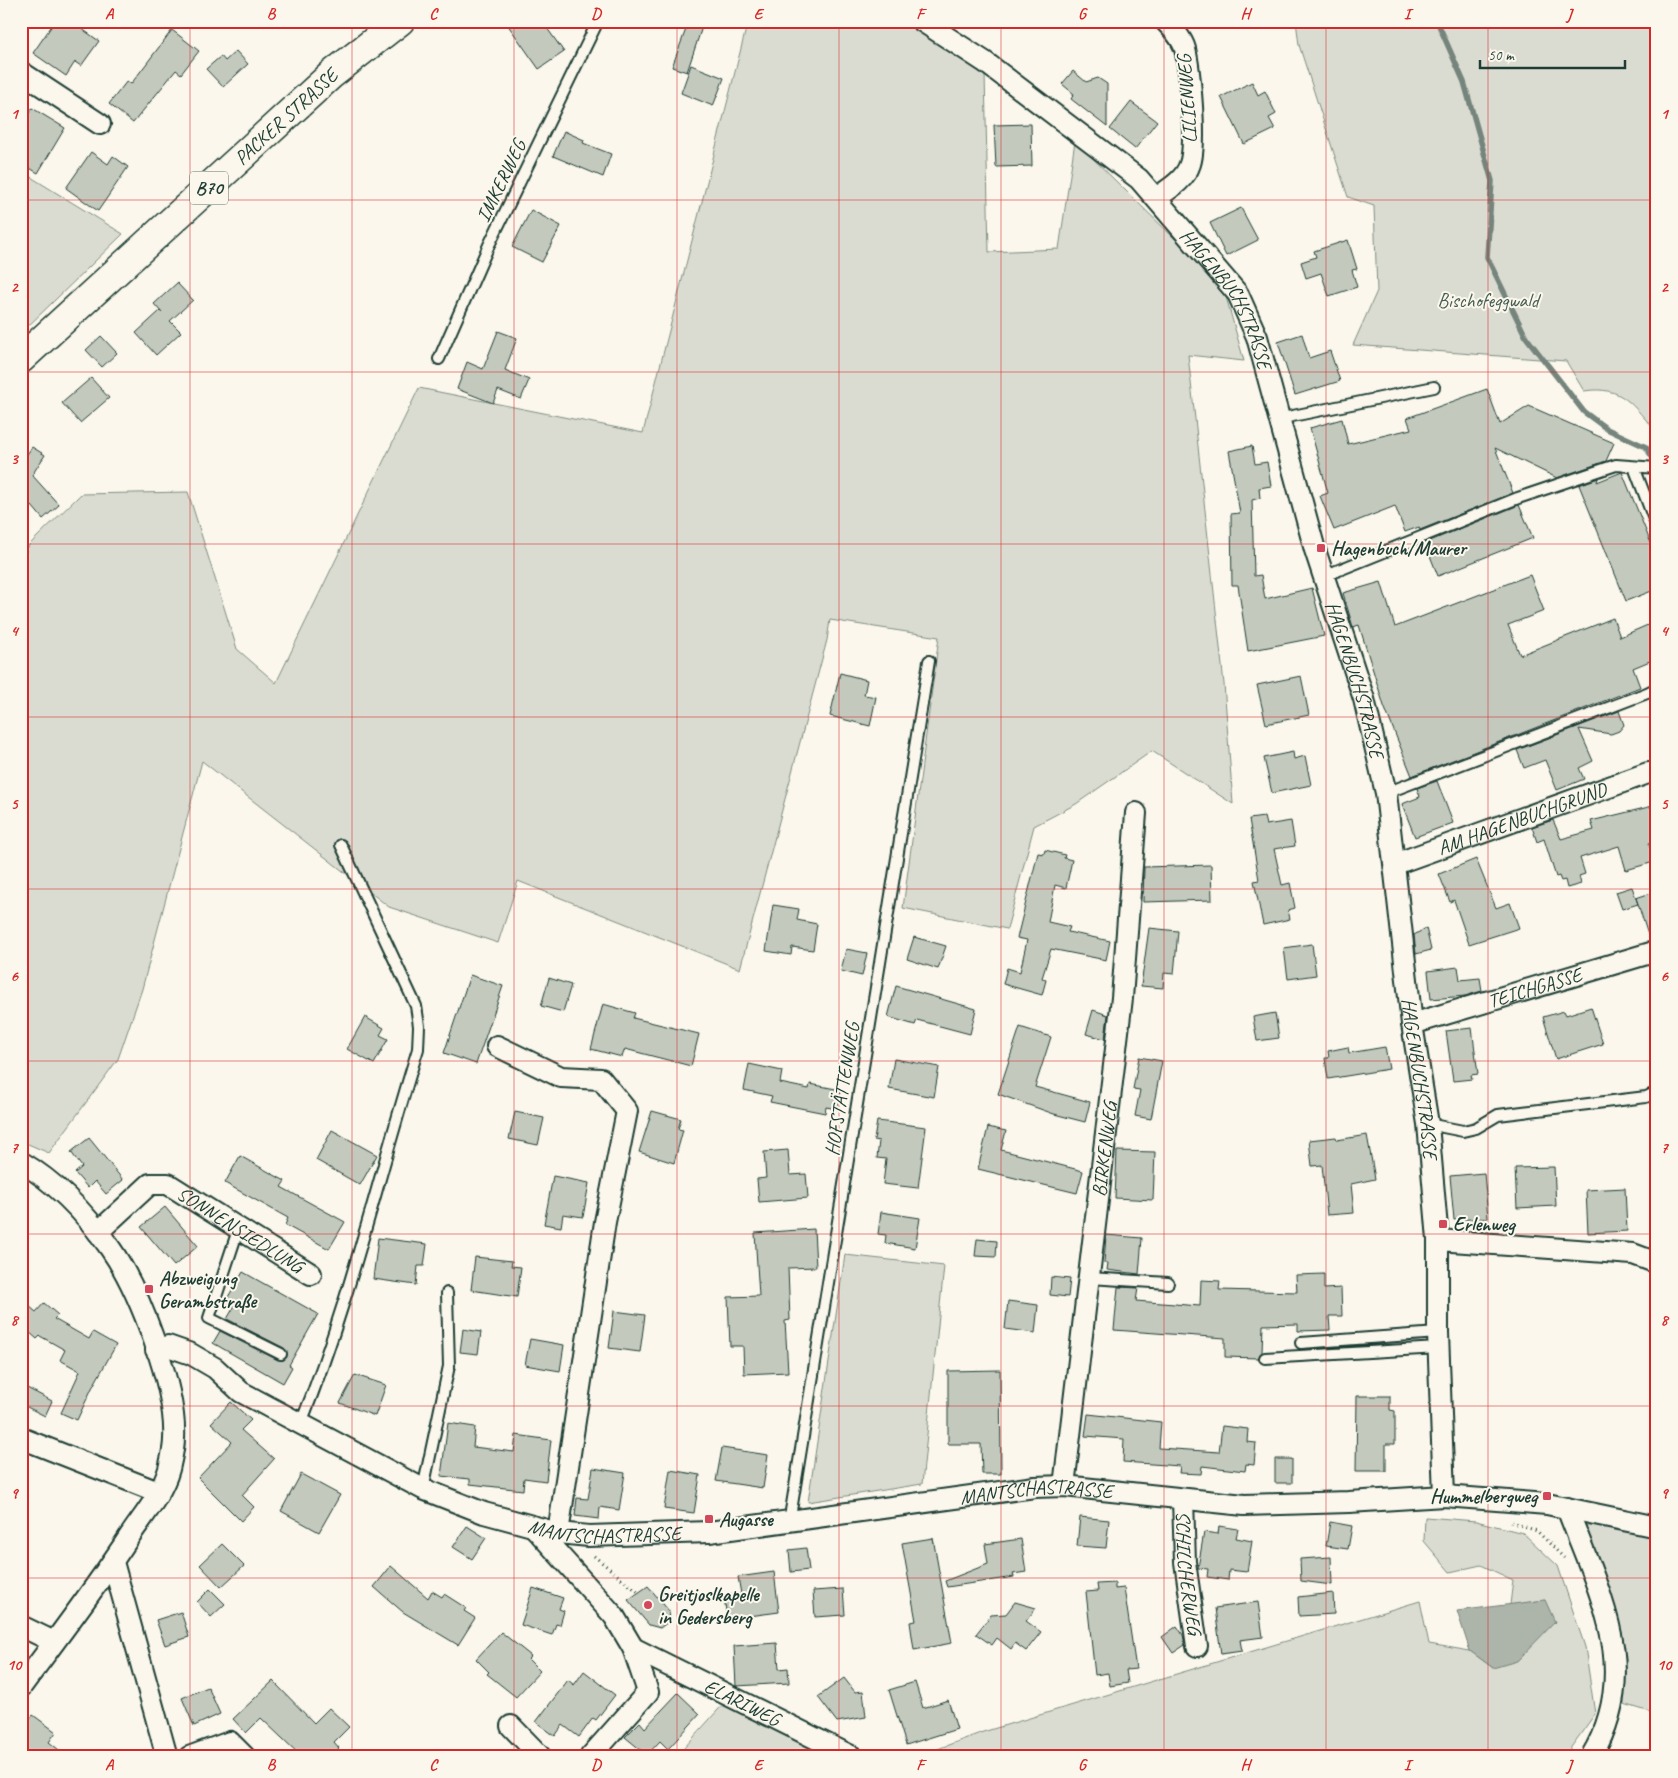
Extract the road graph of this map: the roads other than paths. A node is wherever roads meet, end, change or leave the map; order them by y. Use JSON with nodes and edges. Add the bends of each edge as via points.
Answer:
{"nodes":[{"id":1,"x":400,"y":21,"type":"edge"},
{"id":2,"x":598,"y":21,"type":"edge"},
{"id":3,"x":922,"y":21,"type":"edge"},
{"id":4,"x":1165,"y":21,"type":"edge"},
{"id":5,"x":21,"y":72,"type":"edge"},
{"id":6,"x":100,"y":124,"type":"dead end"},
{"id":7,"x":1156,"y":198,"type":"junction"},
{"id":8,"x":21,"y":359,"type":"edge"},
{"id":9,"x":439,"y":359,"type":"dead end"},
{"id":10,"x":1434,"y":387,"type":"dead end"},
{"id":11,"x":1278,"y":419,"type":"junction"},
{"id":12,"x":1634,"y":467,"type":"junction"},
{"id":13,"x":1657,"y":468,"type":"edge"},
{"id":14,"x":1657,"y":527,"type":"edge"},
{"id":15,"x":1324,"y":576,"type":"junction"},
{"id":16,"x":929,"y":661,"type":"dead end"},
{"id":17,"x":1657,"y":688,"type":"edge"},
{"id":18,"x":1652,"y":778,"type":"edge"},
{"id":19,"x":1386,"y":793,"type":"junction"},
{"id":20,"x":1136,"y":813,"type":"dead end"},
{"id":21,"x":341,"y":845,"type":"dead end"},
{"id":22,"x":1395,"y":864,"type":"junction"},
{"id":23,"x":1657,"y":951,"type":"edge"},
{"id":24,"x":1412,"y":1024,"type":"junction"},
{"id":25,"x":497,"y":1046,"type":"dead end"},
{"id":26,"x":1657,"y":1092,"type":"edge"},
{"id":27,"x":1428,"y":1124,"type":"junction"},
{"id":28,"x":21,"y":1162,"type":"edge"},
{"id":29,"x":239,"y":1227,"type":"junction"},
{"id":30,"x":98,"y":1232,"type":"junction"},
{"id":31,"x":1438,"y":1240,"type":"junction"},
{"id":32,"x":1657,"y":1262,"type":"edge"},
{"id":33,"x":311,"y":1274,"type":"dead end"},
{"id":34,"x":1090,"y":1278,"type":"junction"},
{"id":35,"x":1168,"y":1283,"type":"dead end"},
{"id":36,"x":447,"y":1293,"type":"dead end"},
{"id":37,"x":1439,"y":1340,"type":"junction"},
{"id":38,"x":1301,"y":1343,"type":"dead end"},
{"id":39,"x":156,"y":1350,"type":"junction"},
{"id":40,"x":281,"y":1354,"type":"dead end"},
{"id":41,"x":1265,"y":1358,"type":"dead end"},
{"id":42,"x":302,"y":1422,"type":"junction"},
{"id":43,"x":21,"y":1438,"type":"edge"},
{"id":44,"x":1064,"y":1486,"type":"junction"},
{"id":45,"x":423,"y":1489,"type":"junction"},
{"id":46,"x":158,"y":1492,"type":"junction"},
{"id":47,"x":1444,"y":1496,"type":"junction"},
{"id":48,"x":1183,"y":1499,"type":"junction"},
{"id":49,"x":1567,"y":1508,"type":"junction"},
{"id":50,"x":789,"y":1523,"type":"junction"},
{"id":51,"x":1657,"y":1526,"type":"edge"},
{"id":52,"x":534,"y":1527,"type":"junction"},
{"id":53,"x":562,"y":1533,"type":"junction"},
{"id":54,"x":113,"y":1562,"type":"junction"},
{"id":55,"x":21,"y":1626,"type":"edge"},
{"id":56,"x":54,"y":1642,"type":"junction"},
{"id":57,"x":1197,"y":1646,"type":"dead end"},
{"id":58,"x":632,"y":1648,"type":"junction"},
{"id":59,"x":21,"y":1688,"type":"edge"},
{"id":60,"x":511,"y":1726,"type":"dead end"},
{"id":61,"x":167,"y":1757,"type":"edge"},
{"id":62,"x":189,"y":1757,"type":"edge"},
{"id":63,"x":245,"y":1757,"type":"edge"},
{"id":64,"x":541,"y":1757,"type":"edge"},
{"id":65,"x":590,"y":1757,"type":"edge"},
{"id":66,"x":853,"y":1757,"type":"edge"},
{"id":67,"x":1591,"y":1757,"type":"edge"}],
"edges":[{"from":1,"to":8,"type":"main road","name":"PACKER STRASSE","number":"B70","via":[[331,76]]},
{"from":2,"to":9,"type":"lane","name":"IMKERWEG","via":[[489,245]]},
{"from":3,"to":7,"type":"street","name":"HAGENBUCHSTRASSE","via":[[1001,74],[1140,179]]},
{"from":4,"to":7,"type":"street","name":"LILIENWEG","via":[[1185,48],[1193,131],[1190,163],[1181,180]]},
{"from":5,"to":6,"type":"street"},
{"from":7,"to":11,"type":"street","name":"HAGENBUCHSTRASSE","via":[[1238,294],[1257,337]]},
{"from":10,"to":11,"type":"lane"},
{"from":11,"to":15,"type":"street","name":"HAGENBUCHSTRASSE"},
{"from":12,"to":13,"type":"lane"},
{"from":12,"to":14,"type":"lane"},
{"from":12,"to":15,"type":"lane","via":[[1616,465],[1518,498]]},
{"from":15,"to":19,"type":"street","name":"HAGENBUCHSTRASSE","via":[[1364,699]]},
{"from":16,"to":50,"type":"lane","name":"HOFSTÄTTENWEG"},
{"from":17,"to":19,"type":"lane"},
{"from":18,"to":22,"type":"street","name":"AM HAGENBUCHGRUND"},
{"from":19,"to":22,"type":"street","name":"HAGENBUCHSTRASSE"},
{"from":20,"to":34,"type":"street","name":"BIRKENWEG","via":[[1122,998]]},
{"from":21,"to":42,"type":"lane","via":[[416,1006],[420,1026],[418,1049],[349,1280]]},
{"from":22,"to":24,"type":"street","name":"HAGENBUCHSTRASSE"},
{"from":23,"to":24,"type":"street","name":"TEICHGASSE"},
{"from":24,"to":27,"type":"street","name":"HAGENBUCHSTRASSE"},
{"from":25,"to":53,"type":"street","via":[[561,1077],[601,1080],[627,1111],[606,1222]]},
{"from":26,"to":27,"type":"lane","via":[[1646,1097],[1498,1115],[1476,1128],[1463,1131]]},
{"from":27,"to":31,"type":"street","name":"HAGENBUCHSTRASSE"},
{"from":28,"to":30,"type":"street","via":[[39,1172],[64,1194]]},
{"from":29,"to":30,"type":"street","name":"SONNENSIEDLUNG","via":[[168,1184],[150,1184]]},
{"from":29,"to":33,"type":"street","name":"SONNENSIEDLUNG"},
{"from":29,"to":40,"type":"lane","via":[[209,1318]]},
{"from":30,"to":39,"type":"street","via":[[130,1280]]},
{"from":31,"to":32,"type":"street","via":[[1634,1254]]},
{"from":31,"to":37,"type":"street","name":"HAGENBUCHSTRASSE"},
{"from":34,"to":35,"type":"lane"},
{"from":34,"to":44,"type":"street","name":"BIRKENWEG"},
{"from":36,"to":45,"type":"lane","via":[[449,1366]]},
{"from":37,"to":38,"type":"lane"},
{"from":37,"to":41,"type":"lane"},
{"from":37,"to":47,"type":"street","name":"HAGENBUCHSTRASSE"},
{"from":39,"to":42,"type":"street","name":"MANTSCHASTRASSE","via":[[168,1346],[191,1354],[215,1368],[241,1392]]},
{"from":39,"to":46,"type":"street","via":[[168,1389],[174,1439],[168,1470]]},
{"from":42,"to":45,"type":"street","name":"MANTSCHASTRASSE","via":[[369,1462]]},
{"from":43,"to":46,"type":"street"},
{"from":44,"to":48,"type":"street","name":"MANTSCHASTRASSE"},
{"from":44,"to":50,"type":"street","name":"MANTSCHASTRASSE","via":[[1036,1487]]},
{"from":45,"to":52,"type":"street","name":"MANTSCHASTRASSE","via":[[484,1513]]},
{"from":46,"to":54,"type":"street"},
{"from":47,"to":48,"type":"street","name":"MANTSCHASTRASSE","via":[[1274,1505]]},
{"from":47,"to":49,"type":"street","name":"MANTSCHASTRASSE"},
{"from":48,"to":57,"type":"street","name":"SCHILCHERWEG","via":[[1185,1562]]},
{"from":49,"to":51,"type":"street","name":"MANTSCHASTRASSE"},
{"from":49,"to":67,"type":"street","via":[[1608,1618],[1614,1654],[1616,1682],[1613,1706],[1603,1737]]},
{"from":50,"to":53,"type":"street","name":"MANTSCHASTRASSE","via":[[709,1532],[588,1536]]},
{"from":52,"to":53,"type":"street","name":"MANTSCHASTRASSE"},
{"from":52,"to":58,"type":"street","via":[[614,1616]]},
{"from":54,"to":56,"type":"street"},
{"from":54,"to":61,"type":"street"},
{"from":55,"to":56,"type":"street"},
{"from":56,"to":59,"type":"street"},
{"from":58,"to":65,"type":"street","via":[[648,1692]]},
{"from":58,"to":66,"type":"street","name":"ELARIWEG"},
{"from":60,"to":64,"type":"street"},
{"from":62,"to":63,"type":"street","via":[[230,1742]]}]}
